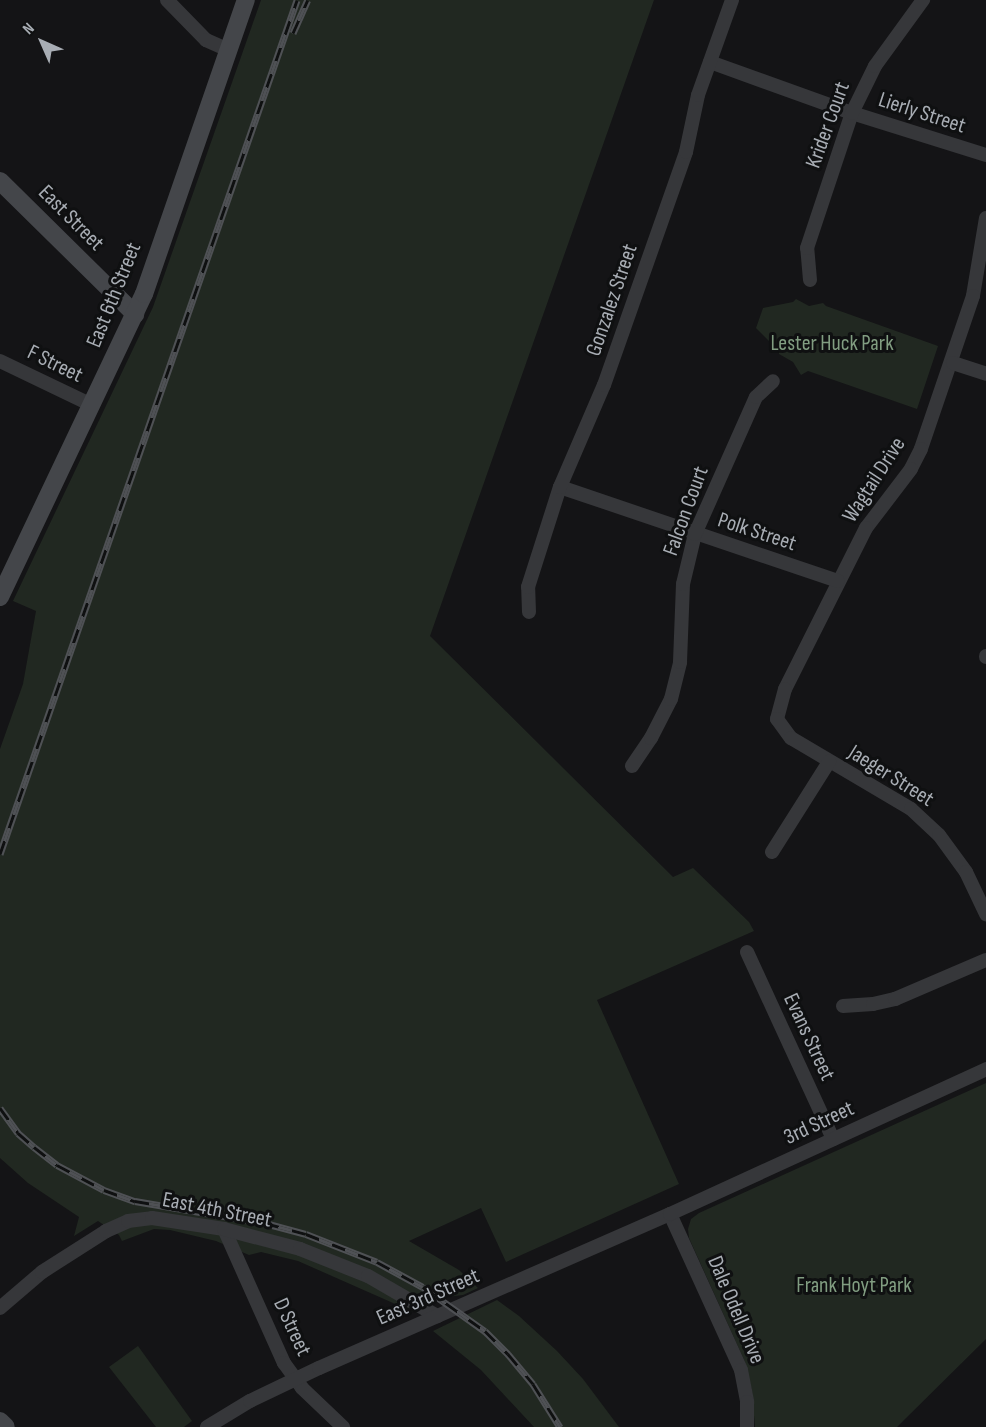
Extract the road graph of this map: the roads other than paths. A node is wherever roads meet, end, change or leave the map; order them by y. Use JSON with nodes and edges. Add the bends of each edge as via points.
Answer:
{"nodes":[{"id":1,"x":167,"y":0,"type":"edge"},
{"id":2,"x":246,"y":0,"type":"edge"},
{"id":3,"x":732,"y":0,"type":"edge"},
{"id":4,"x":923,"y":0,"type":"edge"},
{"id":5,"x":228,"y":50,"type":"junction"},
{"id":6,"x":710,"y":62,"type":"junction"},
{"id":7,"x":852,"y":113,"type":"junction"},
{"id":8,"x":986,"y":155,"type":"edge"},
{"id":9,"x":0,"y":182,"type":"edge"},
{"id":10,"x":986,"y":218,"type":"edge"},
{"id":11,"x":810,"y":280,"type":"dead end"},
{"id":12,"x":135,"y":314,"type":"junction"},
{"id":13,"x":0,"y":361,"type":"edge"},
{"id":14,"x":953,"y":363,"type":"junction"},
{"id":15,"x":986,"y":374,"type":"edge"},
{"id":16,"x":773,"y":381,"type":"dead end"},
{"id":17,"x":92,"y":405,"type":"junction"},
{"id":18,"x":560,"y":487,"type":"junction"},
{"id":19,"x":695,"y":534,"type":"junction"},
{"id":20,"x":838,"y":581,"type":"junction"},
{"id":21,"x":0,"y":597,"type":"edge"},
{"id":22,"x":529,"y":612,"type":"dead end"},
{"id":23,"x":777,"y":719,"type":"joint"},
{"id":24,"x":829,"y":762,"type":"junction"},
{"id":25,"x":632,"y":765,"type":"dead end"},
{"id":26,"x":772,"y":852,"type":"dead end"},
{"id":27,"x":986,"y":914,"type":"edge"},
{"id":28,"x":747,"y":952,"type":"dead end"},
{"id":29,"x":986,"y":960,"type":"edge"},
{"id":30,"x":843,"y":1006,"type":"dead end"},
{"id":31,"x":986,"y":1069,"type":"edge"},
{"id":32,"x":833,"y":1139,"type":"junction"},
{"id":33,"x":670,"y":1214,"type":"junction"},
{"id":34,"x":224,"y":1229,"type":"junction"},
{"id":35,"x":0,"y":1308,"type":"edge"},
{"id":36,"x":437,"y":1316,"type":"junction"},
{"id":37,"x":295,"y":1380,"type":"junction"},
{"id":38,"x":0,"y":1421,"type":"edge"},
{"id":39,"x":6,"y":1427,"type":"edge"},
{"id":40,"x":207,"y":1427,"type":"edge"},
{"id":41,"x":343,"y":1427,"type":"edge"},
{"id":42,"x":747,"y":1427,"type":"edge"}],
"edges":[{"from":1,"to":5,"type":"street","via":[[209,42]]},
{"from":2,"to":5,"type":"street","name":"East 6th Street"},
{"from":3,"to":6,"type":"street","name":"Gonzalez Street"},
{"from":4,"to":7,"type":"street","name":"Krider Court","via":[[875,66]]},
{"from":5,"to":12,"type":"street","name":"East 6th Street"},
{"from":6,"to":7,"type":"street","name":"Lierly Street"},
{"from":6,"to":18,"type":"street","name":"Gonzalez Street","via":[[667,208],[604,385]]},
{"from":7,"to":8,"type":"street","name":"Lierly Street"},
{"from":7,"to":11,"type":"street","name":"Krider Court","via":[[807,248]]},
{"from":9,"to":12,"type":"street","name":"East Street"},
{"from":10,"to":14,"type":"street","name":"Wagtail Drive","via":[[973,296]]},
{"from":12,"to":17,"type":"street","name":"East 6th Street"},
{"from":13,"to":17,"type":"street","name":"F Street"},
{"from":14,"to":15,"type":"street"},
{"from":14,"to":20,"type":"street","name":"Wagtail Drive","via":[[911,469],[866,528]]},
{"from":16,"to":19,"type":"street","name":"Falcon Court","via":[[756,397]]},
{"from":17,"to":21,"type":"street","name":"East 6th Street"},
{"from":18,"to":19,"type":"street","name":"Polk Street"},
{"from":18,"to":22,"type":"street","name":"Gonzalez Street","via":[[528,587]]},
{"from":19,"to":20,"type":"street","name":"Polk Street"},
{"from":19,"to":25,"type":"street","name":"Falcon Court","via":[[683,584],[680,662],[671,699]]},
{"from":20,"to":23,"type":"street","name":"Wagtail Drive","via":[[785,689]]},
{"from":23,"to":24,"type":"street","name":"Jaeger Street","via":[[791,738]]},
{"from":24,"to":26,"type":"street"},
{"from":24,"to":27,"type":"street","name":"Jaeger Street","via":[[911,809],[939,835],[966,872]]},
{"from":28,"to":32,"type":"street","name":"Evans Street"},
{"from":29,"to":30,"type":"street","via":[[895,999]]},
{"from":31,"to":32,"type":"street","name":"3rd Street"},
{"from":32,"to":33,"type":"street","name":"3rd Street"},
{"from":33,"to":36,"type":"street","name":"East 3rd Street"},
{"from":33,"to":42,"type":"street","name":"Dale Odell Drive","via":[[741,1370]]},
{"from":34,"to":35,"type":"street","name":"East 4th Street","via":[[152,1218],[128,1221],[42,1272]]},
{"from":34,"to":36,"type":"street","name":"East 4th Street","via":[[337,1263],[404,1295]]},
{"from":34,"to":37,"type":"street","name":"D Street"},
{"from":36,"to":37,"type":"street","name":"East 3rd Street"},
{"from":37,"to":40,"type":"street","name":"East 3rd Street"},
{"from":37,"to":41,"type":"street","name":"D Street"},
{"from":38,"to":39,"type":"street"}]}
